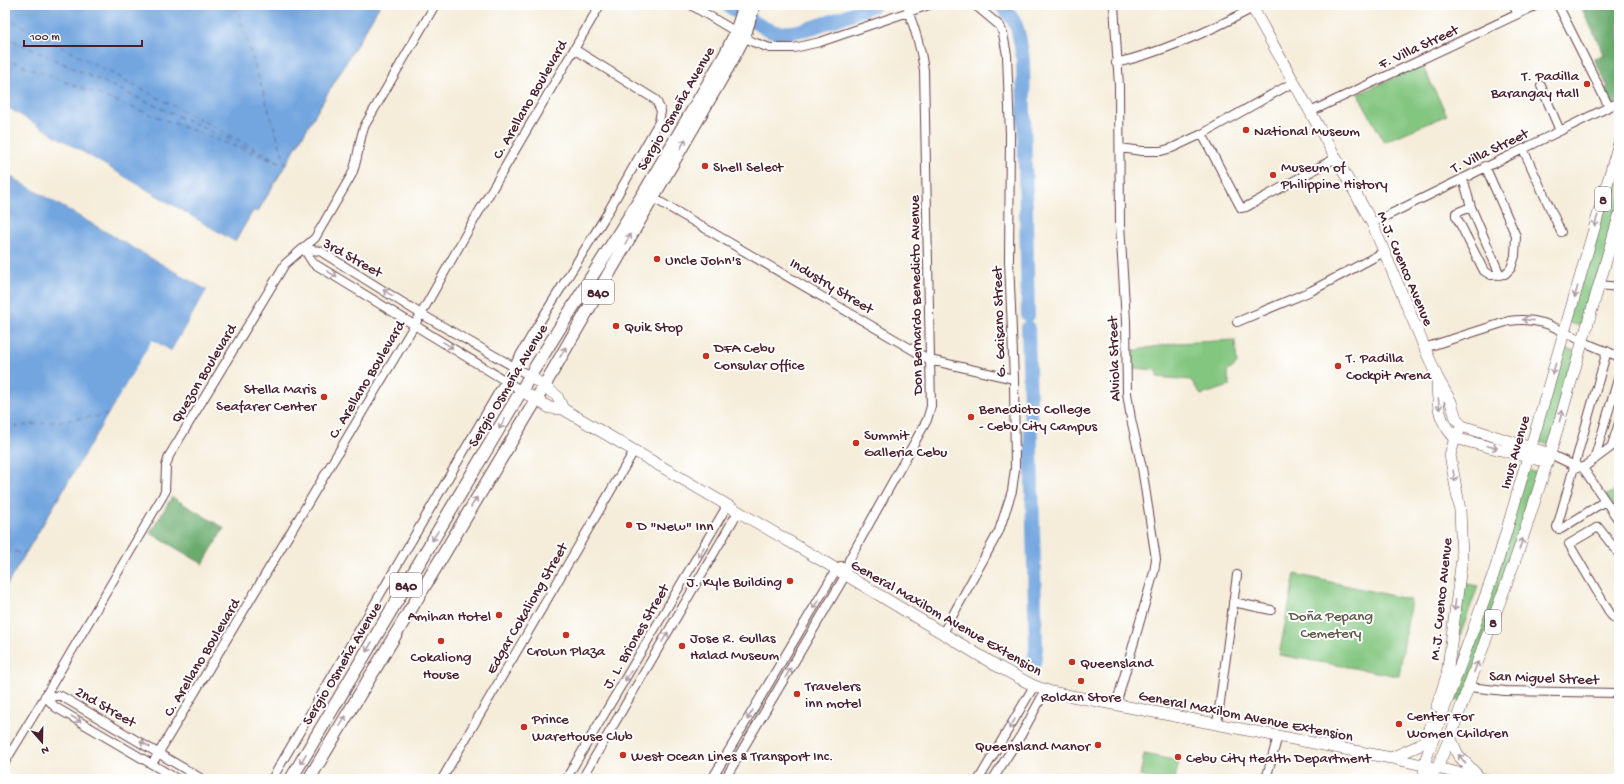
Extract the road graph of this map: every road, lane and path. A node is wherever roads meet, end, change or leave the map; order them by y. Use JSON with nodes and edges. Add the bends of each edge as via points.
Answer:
{"nodes":[{"id":1,"x":435,"y":5,"type":"edge"},
{"id":2,"x":600,"y":5,"type":"edge"},
{"id":3,"x":692,"y":5,"type":"edge"},
{"id":4,"x":928,"y":5,"type":"edge"},
{"id":5,"x":975,"y":5,"type":"edge"},
{"id":6,"x":1114,"y":5,"type":"edge"},
{"id":7,"x":1513,"y":5,"type":"edge"},
{"id":8,"x":1537,"y":5,"type":"edge"},
{"id":9,"x":1558,"y":5,"type":"edge"},
{"id":10,"x":1252,"y":6,"type":"edge"},
{"id":11,"x":749,"y":8,"type":"edge"},
{"id":12,"x":908,"y":12,"type":"junction"},
{"id":13,"x":1518,"y":14,"type":"junction"},
{"id":14,"x":742,"y":29,"type":"junction"},
{"id":15,"x":574,"y":49,"type":"junction"},
{"id":16,"x":1116,"y":63,"type":"junction"},
{"id":17,"x":1294,"y":82,"type":"junction"},
{"id":18,"x":1541,"y":86,"type":"dead end"},
{"id":19,"x":1619,"y":102,"type":"edge"},
{"id":20,"x":1609,"y":106,"type":"junction"},
{"id":21,"x":1310,"y":112,"type":"junction"},
{"id":22,"x":1560,"y":131,"type":"junction"},
{"id":23,"x":1202,"y":134,"type":"junction"},
{"id":24,"x":1619,"y":143,"type":"edge"},
{"id":25,"x":1120,"y":148,"type":"junction"},
{"id":26,"x":1523,"y":148,"type":"junction"},
{"id":27,"x":1336,"y":158,"type":"junction"},
{"id":28,"x":1485,"y":166,"type":"junction"},
{"id":29,"x":1463,"y":178,"type":"junction"},
{"id":30,"x":648,"y":195,"type":"junction"},
{"id":31,"x":1471,"y":207,"type":"junction"},
{"id":32,"x":1619,"y":216,"type":"edge"},
{"id":33,"x":1372,"y":223,"type":"junction"},
{"id":34,"x":1561,"y":232,"type":"dead end"},
{"id":35,"x":304,"y":249,"type":"junction"},
{"id":36,"x":1384,"y":252,"type":"junction"},
{"id":37,"x":1500,"y":275,"type":"junction"},
{"id":38,"x":1599,"y":286,"type":"junction"},
{"id":39,"x":1619,"y":288,"type":"edge"},
{"id":40,"x":421,"y":314,"type":"junction"},
{"id":41,"x":1237,"y":322,"type":"dead end"},
{"id":42,"x":415,"y":324,"type":"junction"},
{"id":43,"x":1564,"y":332,"type":"junction"},
{"id":44,"x":1582,"y":342,"type":"junction"},
{"id":45,"x":1424,"y":348,"type":"junction"},
{"id":46,"x":1607,"y":351,"type":"junction"},
{"id":47,"x":1619,"y":357,"type":"edge"},
{"id":48,"x":930,"y":360,"type":"junction"},
{"id":49,"x":513,"y":367,"type":"junction"},
{"id":50,"x":530,"y":376,"type":"junction"},
{"id":51,"x":1619,"y":376,"type":"edge"},
{"id":52,"x":1436,"y":377,"type":"junction"},
{"id":53,"x":1014,"y":379,"type":"junction"},
{"id":54,"x":505,"y":380,"type":"junction"},
{"id":55,"x":544,"y":386,"type":"junction"},
{"id":56,"x":522,"y":391,"type":"junction"},
{"id":57,"x":536,"y":400,"type":"junction"},
{"id":58,"x":563,"y":409,"type":"junction"},
{"id":59,"x":1619,"y":423,"type":"edge"},
{"id":60,"x":1462,"y":426,"type":"junction"},
{"id":61,"x":1455,"y":438,"type":"junction"},
{"id":62,"x":1616,"y":443,"type":"edge"},
{"id":63,"x":634,"y":451,"type":"junction"},
{"id":64,"x":1530,"y":452,"type":"junction"},
{"id":65,"x":1548,"y":458,"type":"junction"},
{"id":66,"x":1594,"y":460,"type":"junction"},
{"id":67,"x":1579,"y":467,"type":"junction"},
{"id":68,"x":1605,"y":501,"type":"junction"},
{"id":69,"x":727,"y":506,"type":"junction"},
{"id":70,"x":738,"y":512,"type":"junction"},
{"id":71,"x":1619,"y":521,"type":"edge"},
{"id":72,"x":1619,"y":554,"type":"edge"},
{"id":73,"x":841,"y":573,"type":"junction"},
{"id":74,"x":1236,"y":574,"type":"dead end"},
{"id":75,"x":1233,"y":602,"type":"junction"},
{"id":76,"x":1271,"y":610,"type":"dead end"},
{"id":77,"x":1619,"y":616,"type":"edge"},
{"id":78,"x":943,"y":633,"type":"junction"},
{"id":79,"x":638,"y":659,"type":"junction"},
{"id":80,"x":649,"y":665,"type":"junction"},
{"id":81,"x":1469,"y":687,"type":"junction"},
{"id":82,"x":1039,"y":688,"type":"junction"},
{"id":83,"x":1619,"y":692,"type":"edge"},
{"id":84,"x":46,"y":696,"type":"junction"},
{"id":85,"x":1116,"y":704,"type":"junction"},
{"id":86,"x":1445,"y":704,"type":"junction"},
{"id":87,"x":1435,"y":714,"type":"junction"},
{"id":88,"x":1217,"y":724,"type":"junction"},
{"id":89,"x":1278,"y":736,"type":"junction"},
{"id":90,"x":1450,"y":738,"type":"junction"},
{"id":91,"x":728,"y":751,"type":"junction"},
{"id":92,"x":159,"y":753,"type":"junction"},
{"id":93,"x":580,"y":755,"type":"junction"},
{"id":94,"x":738,"y":757,"type":"junction"},
{"id":95,"x":1391,"y":758,"type":"junction"},
{"id":96,"x":5,"y":762,"type":"edge"},
{"id":97,"x":591,"y":762,"type":"junction"},
{"id":98,"x":152,"y":764,"type":"junction"},
{"id":99,"x":1424,"y":765,"type":"junction"},
{"id":100,"x":1437,"y":768,"type":"junction"},
{"id":101,"x":1480,"y":778,"type":"edge"},
{"id":102,"x":177,"y":779,"type":"edge"},
{"id":103,"x":202,"y":779,"type":"edge"},
{"id":104,"x":272,"y":779,"type":"edge"},
{"id":105,"x":291,"y":779,"type":"edge"},
{"id":106,"x":309,"y":779,"type":"edge"},
{"id":107,"x":442,"y":779,"type":"edge"},
{"id":108,"x":566,"y":779,"type":"edge"},
{"id":109,"x":582,"y":779,"type":"edge"},
{"id":110,"x":712,"y":779,"type":"edge"},
{"id":111,"x":725,"y":779,"type":"edge"},
{"id":112,"x":979,"y":779,"type":"edge"},
{"id":113,"x":993,"y":779,"type":"edge"},
{"id":114,"x":1266,"y":779,"type":"edge"},
{"id":115,"x":1424,"y":779,"type":"edge"},
{"id":116,"x":1427,"y":779,"type":"edge"}],
"edges":[{"from":1,"to":35,"type":"street","name":"Quezon Boulevard","via":[[365,125],[352,176],[315,238]]},
{"from":2,"to":15,"type":"street","name":"C. Arellano Boulevard"},
{"from":3,"to":14,"type":"street"},
{"from":4,"to":12,"type":"street"},
{"from":5,"to":53,"type":"street","name":"G. Gaisano Street","via":[[1000,26],[1007,54],[1010,134],[1009,261]]},
{"from":6,"to":16,"type":"street","name":"Alviola Street"},
{"from":7,"to":13,"type":"street"},
{"from":8,"to":13,"type":"street","name":"F. Villa Street"},
{"from":9,"to":20,"type":"street"},
{"from":10,"to":16,"type":"street","via":[[1200,33],[1136,59]]},
{"from":10,"to":17,"type":"main road","name":"M.J. Cuenco Avenue"},
{"from":11,"to":14,"type":"highway","name":"Sergio Osmeña Avenue","number":"840"},
{"from":12,"to":14,"type":"street","via":[[820,42],[794,48],[770,48]]},
{"from":12,"to":48,"type":"street","name":"Don Bernardo Benedicto Avenue","via":[[918,35],[924,70]]},
{"from":13,"to":21,"type":"street","name":"F. Villa Street"},
{"from":14,"to":30,"type":"highway","name":"Sergio Osmeña Avenue","number":"840","via":[[724,55]]},
{"from":15,"to":40,"type":"street","name":"C. Arellano Boulevard"},
{"from":15,"to":49,"type":"street","via":[[656,100],[660,106],[661,116],[605,217]]},
{"from":16,"to":25,"type":"street","name":"Alviola Street"},
{"from":17,"to":21,"type":"main road","name":"M.J. Cuenco Avenue"},
{"from":17,"to":23,"type":"street"},
{"from":18,"to":22,"type":"street"},
{"from":19,"to":20,"type":"street","name":"T. Villa Street"},
{"from":20,"to":22,"type":"street","name":"T. Villa Street"},
{"from":21,"to":27,"type":"main road","name":"M.J. Cuenco Avenue"},
{"from":22,"to":26,"type":"street","name":"T. Villa Street"},
{"from":23,"to":25,"type":"street","via":[[1188,142],[1161,150],[1136,151]]},
{"from":23,"to":27,"type":"street","via":[[1241,208]]},
{"from":24,"to":43,"type":"main road","name":"Imus Avenue","number":"8","one_way":true},
{"from":25,"to":85,"type":"street","name":"Alviola Street","via":[[1120,225],[1127,393],[1156,559]]},
{"from":26,"to":28,"type":"street","name":"T. Villa Street"},
{"from":26,"to":34,"type":"street"},
{"from":27,"to":33,"type":"main road","name":"M.J. Cuenco Avenue"},
{"from":28,"to":29,"type":"street","name":"T. Villa Street"},
{"from":28,"to":37,"type":"street","via":[[1516,236],[1517,248],[1511,268],[1506,274]]},
{"from":29,"to":31,"type":"street"},
{"from":29,"to":33,"type":"street","name":"T. Villa Street"},
{"from":30,"to":48,"type":"street","name":"Industry Street"},
{"from":30,"to":50,"type":"highway","name":"Sergio Osmeña Avenue","number":"840"},
{"from":55,"to":30,"type":"highway","name":"Sergio Osmeña Avenue","number":"840","one_way":true},
{"from":31,"to":37,"type":"street"},
{"from":31,"to":37,"type":"street","via":[[1456,213],[1456,216],[1484,271],[1491,275]]},
{"from":32,"to":38,"type":"main road","number":"8"},
{"from":33,"to":36,"type":"main road","name":"M.J. Cuenco Avenue"},
{"from":40,"to":35,"type":"street","name":"3rd Street","one_way":true,"via":[[320,251]]},
{"from":35,"to":42,"type":"street","name":"3rd Street","one_way":true,"via":[[313,263]]},
{"from":35,"to":84,"type":"street","name":"Quezon Boulevard","via":[[285,264],[169,456],[165,492]]},
{"from":36,"to":41,"type":"street","via":[[1311,291]]},
{"from":36,"to":45,"type":"main road","name":"M.J. Cuenco Avenue"},
{"from":38,"to":39,"type":"street"},
{"from":38,"to":44,"type":"main road","number":"8"},
{"from":40,"to":42,"type":"street","name":"C. Arellano Boulevard"},
{"from":40,"to":49,"type":"street","name":"3rd Street"},
{"from":42,"to":54,"type":"street","name":"3rd Street","one_way":true},
{"from":42,"to":92,"type":"street","name":"C. Arellano Boulevard"},
{"from":43,"to":44,"type":"street"},
{"from":43,"to":45,"type":"street","one_way":true,"via":[[1541,322],[1522,319]]},
{"from":43,"to":64,"type":"main road","name":"Imus Avenue","number":"8","one_way":true},
{"from":44,"to":46,"type":"street"},
{"from":65,"to":44,"type":"main road","number":"8","one_way":true},
{"from":45,"to":52,"type":"main road","name":"M.J. Cuenco Avenue"},
{"from":46,"to":47,"type":"street"},
{"from":46,"to":67,"type":"street"},
{"from":48,"to":53,"type":"street","name":"Industry Street"},
{"from":48,"to":73,"type":"street","name":"Don Bernardo Benedicto Avenue","via":[[931,406],[927,420]]},
{"from":49,"to":50,"type":"street","name":"3rd Street"},
{"from":49,"to":54,"type":"street"},
{"from":50,"to":55,"type":"main road","name":"General Maxilom Avenue Extension"},
{"from":50,"to":56,"type":"highway","name":"Sergio Osmeña Avenue","number":"840"},
{"from":51,"to":66,"type":"street"},
{"from":52,"to":60,"type":"main road","name":"M.J. Cuenco Avenue"},
{"from":52,"to":61,"type":"main road","name":"M.J. Cuenco Avenue","one_way":true,"via":[[1439,409],[1445,427]]},
{"from":53,"to":78,"type":"street","name":"G. Gaisano Street","via":[[1016,468],[1012,491],[999,531]]},
{"from":54,"to":56,"type":"street","name":"3rd Street"},
{"from":54,"to":104,"type":"street"},
{"from":55,"to":57,"type":"highway","name":"Sergio Osmeña Avenue","number":"840"},
{"from":55,"to":58,"type":"main road","name":"General Maxilom Avenue Extension","via":[[557,396]]},
{"from":56,"to":57,"type":"main road","name":"General Maxilom Avenue Extension"},
{"from":56,"to":105,"type":"highway","name":"Sergio Osmeña Avenue","number":"840","one_way":true},
{"from":57,"to":58,"type":"main road","name":"General Maxilom Avenue Extension","via":[[550,408]]},
{"from":106,"to":57,"type":"highway","name":"Sergio Osmeña Avenue","number":"840","one_way":true},
{"from":58,"to":63,"type":"main road","name":"General Maxilom Avenue Extension"},
{"from":59,"to":62,"type":"street"},
{"from":60,"to":61,"type":"main road","name":"M.J. Cuenco Avenue"},
{"from":60,"to":64,"type":"main road"},
{"from":61,"to":64,"type":"main road","one_way":true},
{"from":61,"to":87,"type":"main road","name":"M.J. Cuenco Avenue","one_way":true,"via":[[1450,455],[1460,510],[1462,558],[1446,675]]},
{"from":62,"to":66,"type":"street"},
{"from":63,"to":69,"type":"main road","name":"General Maxilom Avenue Extension"},
{"from":63,"to":107,"type":"street","name":"Edgar Cokaliong Street"},
{"from":64,"to":65,"type":"main road"},
{"from":64,"to":86,"type":"main road","name":"Imus Avenue","number":"8","via":[[1496,568]]},
{"from":65,"to":67,"type":"street"},
{"from":81,"to":65,"type":"main road","number":"8","one_way":true,"via":[[1518,552]]},
{"from":66,"to":67,"type":"street"},
{"from":67,"to":68,"type":"street"},
{"from":67,"to":68,"type":"street","via":[[1557,522],[1558,529]]},
{"from":68,"to":71,"type":"street"},
{"from":69,"to":70,"type":"main road","name":"General Maxilom Avenue Extension"},
{"from":69,"to":79,"type":"street","name":"J. L. Briones Street","one_way":true},
{"from":70,"to":73,"type":"main road","name":"General Maxilom Avenue Extension"},
{"from":80,"to":70,"type":"street","name":"J. L. Briones Street","one_way":true},
{"from":72,"to":77,"type":"street","via":[[1598,527],[1569,544],[1611,615]]},
{"from":73,"to":78,"type":"main road","name":"General Maxilom Avenue Extension"},
{"from":73,"to":91,"type":"street","one_way":true},
{"from":94,"to":73,"type":"street","one_way":true},
{"from":74,"to":75,"type":"street"},
{"from":75,"to":76,"type":"street"},
{"from":75,"to":88,"type":"street"},
{"from":78,"to":82,"type":"main road","name":"General Maxilom Avenue Extension"},
{"from":79,"to":80,"type":"street"},
{"from":79,"to":93,"type":"street","name":"J. L. Briones Street","one_way":true},
{"from":80,"to":97,"type":"street","name":"J. L. Briones Street"},
{"from":81,"to":83,"type":"street","name":"San Miguel Street","via":[[1505,691]]},
{"from":81,"to":90,"type":"main road","number":"8"},
{"from":82,"to":85,"type":"main road","name":"General Maxilom Avenue Extension"},
{"from":82,"to":112,"type":"street","one_way":true},
{"from":82,"to":113,"type":"street","via":[[1042,694],[1021,735]]},
{"from":92,"to":84,"type":"street","name":"2nd Street","one_way":true,"via":[[61,696]]},
{"from":84,"to":96,"type":"street","name":"Quezon Boulevard"},
{"from":84,"to":98,"type":"street","name":"2nd Street","one_way":true,"via":[[55,707]]},
{"from":85,"to":88,"type":"main road","name":"General Maxilom Avenue Extension"},
{"from":86,"to":87,"type":"main road"},
{"from":86,"to":99,"type":"main road","name":"Imus Avenue","number":"8"},
{"from":87,"to":95,"type":"main road","name":"M.J. Cuenco Avenue","via":[[1425,740],[1418,746]]},
{"from":88,"to":89,"type":"main road","name":"General Maxilom Avenue Extension"},
{"from":89,"to":95,"type":"main road","name":"General Maxilom Avenue Extension"},
{"from":89,"to":114,"type":"street"},
{"from":90,"to":100,"type":"main road","number":"8"},
{"from":101,"to":90,"type":"main road","one_way":true,"via":[[1458,755]]},
{"from":91,"to":94,"type":"street"},
{"from":91,"to":110,"type":"street"},
{"from":92,"to":98,"type":"street","name":"C. Arellano Boulevard"},
{"from":92,"to":103,"type":"street","name":"2nd Street"},
{"from":93,"to":97,"type":"street"},
{"from":93,"to":108,"type":"street","name":"J. L. Briones Street"},
{"from":94,"to":111,"type":"street"},
{"from":95,"to":99,"type":"main road","name":"General Maxilom Avenue Extension"},
{"from":97,"to":109,"type":"street","name":"J. L. Briones Street"},
{"from":98,"to":102,"type":"street","name":"2nd Street"},
{"from":99,"to":100,"type":"main road","name":"General Maxilom Avenue Extension"},
{"from":99,"to":115,"type":"main road","number":"8"},
{"from":100,"to":101,"type":"main road","name":"General Maxilom Avenue Extension"},
{"from":100,"to":116,"type":"main road","number":"8"}]}
